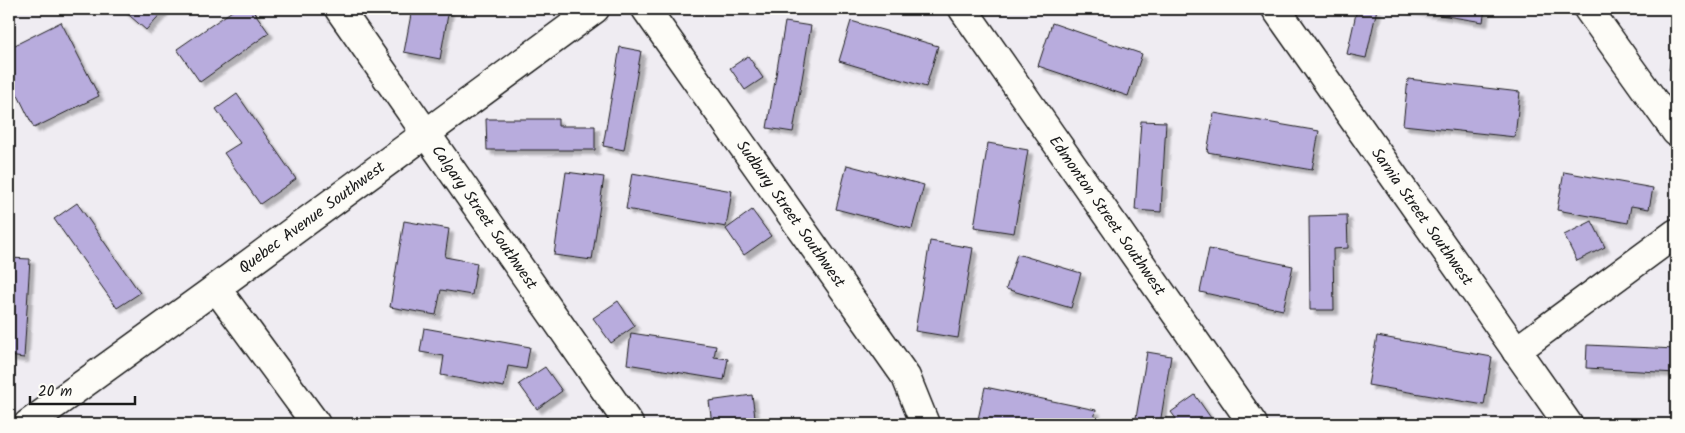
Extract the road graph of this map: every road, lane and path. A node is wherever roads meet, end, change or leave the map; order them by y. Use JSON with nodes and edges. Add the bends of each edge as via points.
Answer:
{"nodes":[{"id":1,"x":339,"y":9,"type":"edge"},
{"id":2,"x":595,"y":9,"type":"edge"},
{"id":3,"x":646,"y":9,"type":"edge"},
{"id":4,"x":963,"y":9,"type":"edge"},
{"id":5,"x":1276,"y":9,"type":"edge"},
{"id":6,"x":1588,"y":9,"type":"edge"},
{"id":7,"x":427,"y":132,"type":"junction"},
{"id":8,"x":1676,"y":132,"type":"edge"},
{"id":9,"x":1676,"y":233,"type":"edge"},
{"id":10,"x":216,"y":288,"type":"junction"},
{"id":11,"x":1516,"y":352,"type":"junction"},
{"id":12,"x":28,"y":424,"type":"edge"},
{"id":13,"x":316,"y":424,"type":"edge"},
{"id":14,"x":629,"y":424,"type":"edge"},
{"id":15,"x":925,"y":424,"type":"edge"},
{"id":16,"x":1253,"y":424,"type":"edge"},
{"id":17,"x":1568,"y":424,"type":"edge"}],
"edges":[{"from":1,"to":7,"type":"street","name":"Calgary Street Southwest"},
{"from":2,"to":7,"type":"street","name":"Quebec Avenue Southwest"},
{"from":3,"to":15,"type":"street","name":"Sudbury Street Southwest","via":[[906,377]]},
{"from":4,"to":16,"type":"street","name":"Edmonton Street Southwest"},
{"from":5,"to":11,"type":"street","name":"Sarnia Street Southwest"},
{"from":6,"to":8,"type":"street"},
{"from":7,"to":10,"type":"street","name":"Quebec Avenue Southwest"},
{"from":7,"to":14,"type":"street","name":"Calgary Street Southwest"},
{"from":9,"to":11,"type":"street"},
{"from":10,"to":12,"type":"street","name":"Quebec Avenue Southwest"},
{"from":10,"to":13,"type":"street"},
{"from":11,"to":17,"type":"street","name":"Sarnia Street Southwest"}]}
